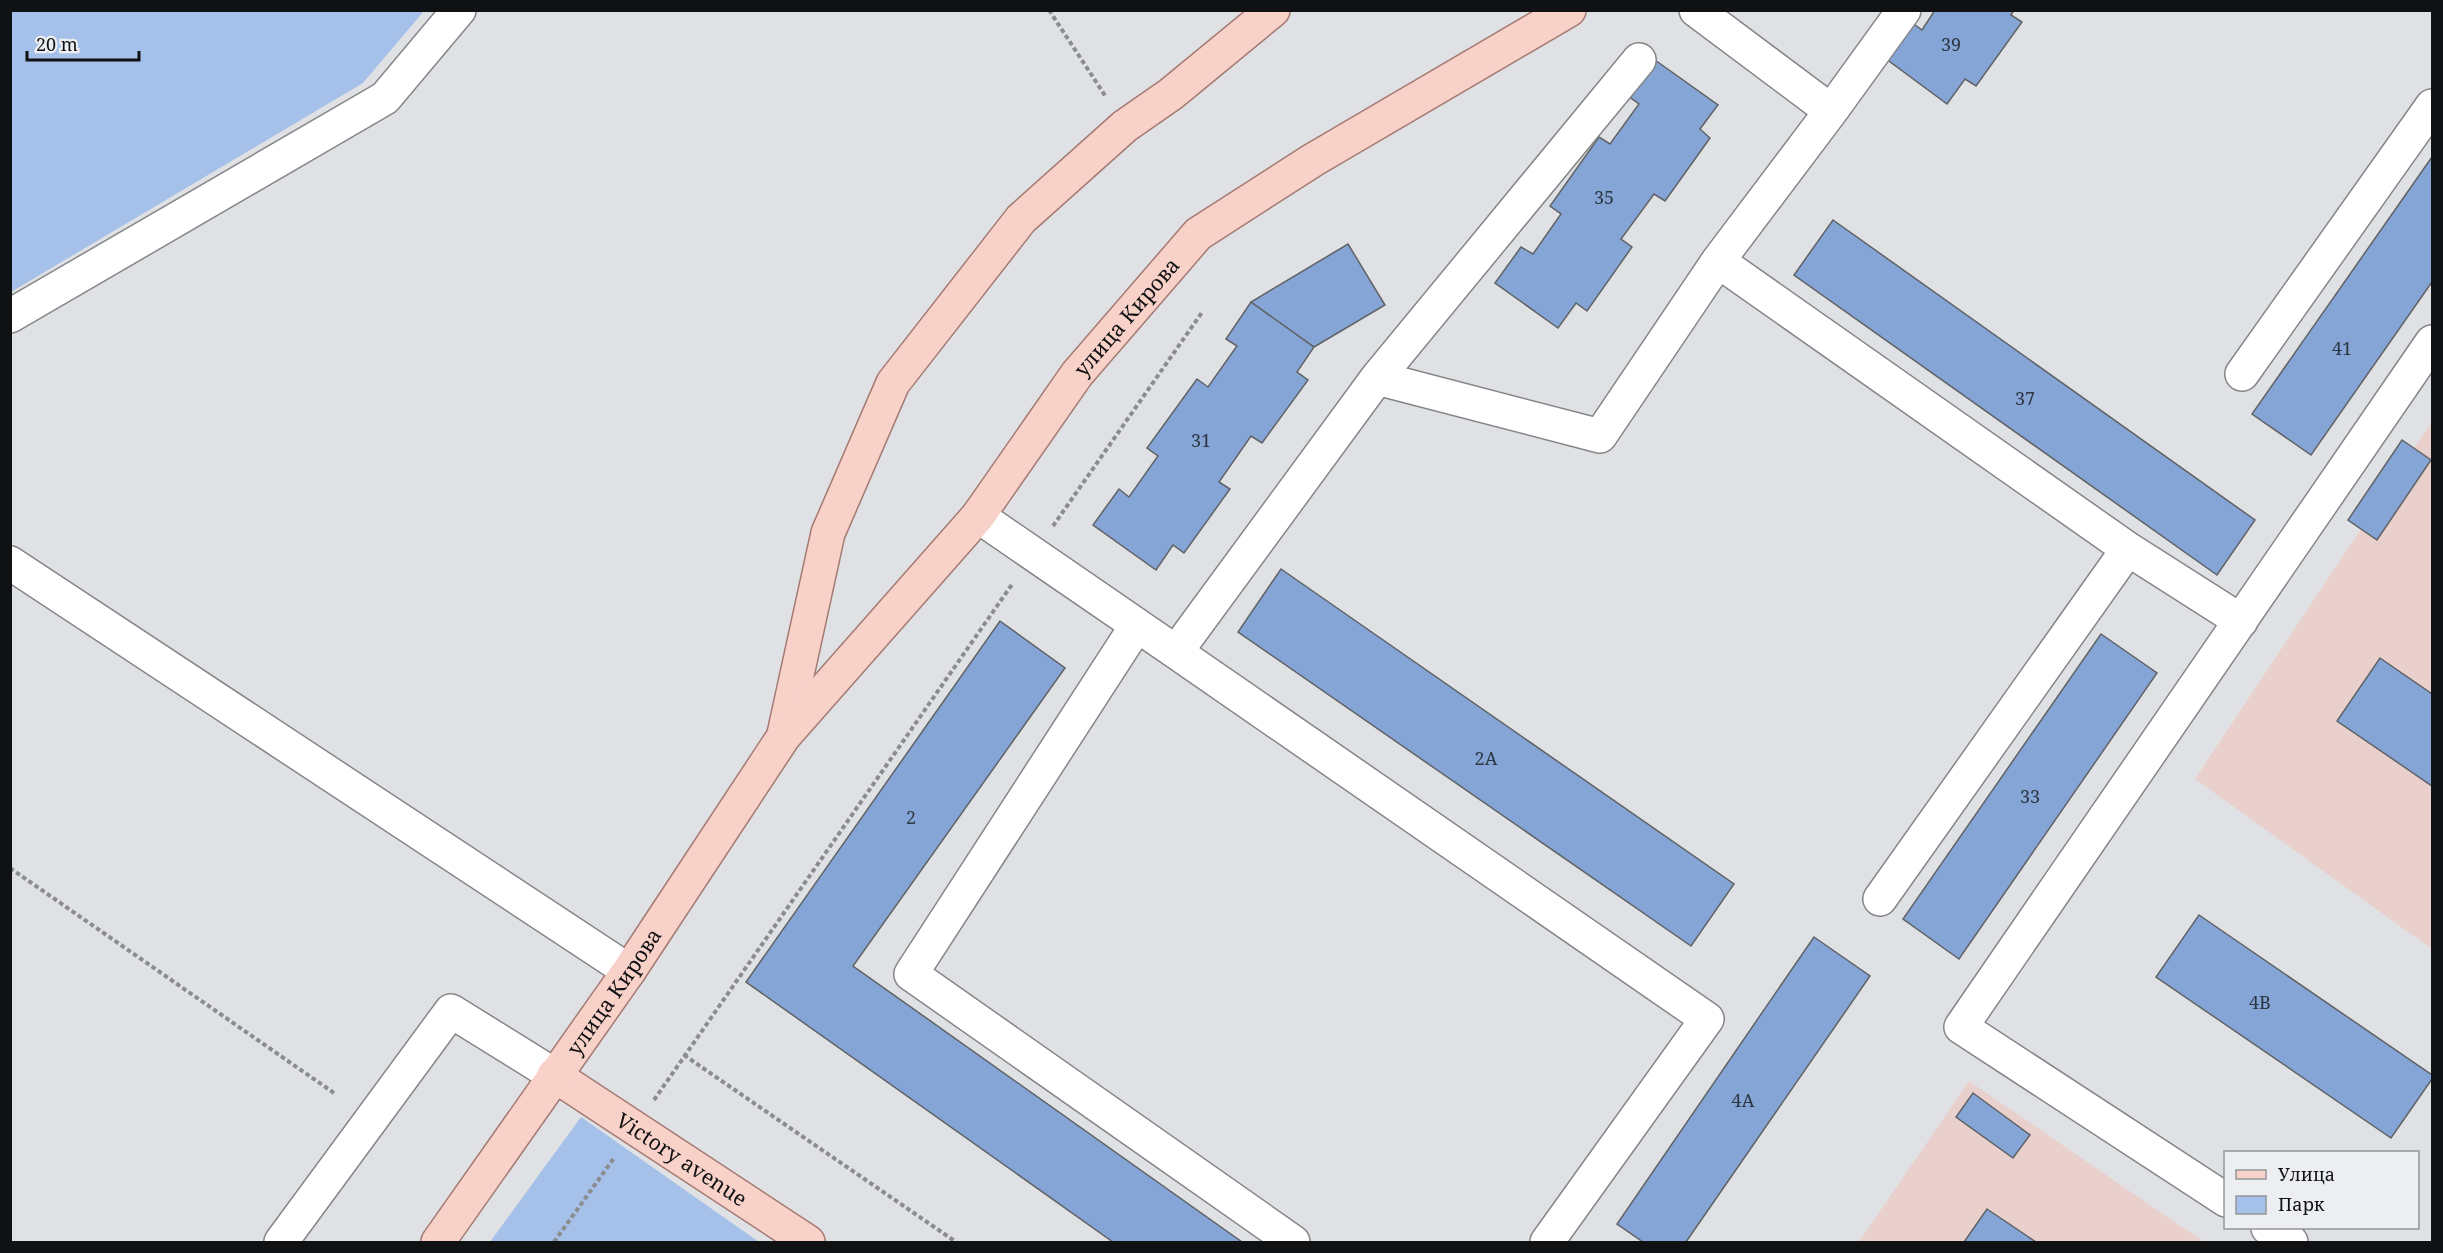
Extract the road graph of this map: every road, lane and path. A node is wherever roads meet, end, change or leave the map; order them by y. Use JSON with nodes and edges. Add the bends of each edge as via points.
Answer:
{"nodes":[{"id":1,"x":459,"y":10,"type":"edge"},
{"id":2,"x":1049,"y":10,"type":"edge"},
{"id":3,"x":1273,"y":10,"type":"edge"},
{"id":4,"x":1569,"y":10,"type":"edge"},
{"id":5,"x":1696,"y":10,"type":"edge"},
{"id":6,"x":1904,"y":10,"type":"edge"},
{"id":7,"x":1640,"y":60,"type":"dead end"},
{"id":8,"x":2433,"y":106,"type":"edge"},
{"id":9,"x":1831,"y":111,"type":"junction"},
{"id":10,"x":1125,"y":126,"type":"junction"},
{"id":11,"x":1718,"y":261,"type":"junction"},
{"id":12,"x":1203,"y":311,"type":"dead end"},
{"id":13,"x":10,"y":316,"type":"edge"},
{"id":14,"x":2433,"y":342,"type":"edge"},
{"id":15,"x":2242,"y":374,"type":"dead end"},
{"id":16,"x":1377,"y":378,"type":"junction"},
{"id":17,"x":978,"y":516,"type":"junction"},
{"id":18,"x":2128,"y":549,"type":"junction"},
{"id":19,"x":1034,"y":554,"type":"junction"},
{"id":20,"x":10,"y":563,"type":"edge"},
{"id":21,"x":2241,"y":621,"type":"junction"},
{"id":22,"x":1137,"y":625,"type":"junction"},
{"id":23,"x":1176,"y":652,"type":"junction"},
{"id":24,"x":784,"y":736,"type":"junction"},
{"id":25,"x":10,"y":868,"type":"edge"},
{"id":26,"x":1880,"y":899,"type":"dead end"},
{"id":27,"x":628,"y":971,"type":"junction"},
{"id":28,"x":684,"y":1054,"type":"junction"},
{"id":29,"x":554,"y":1075,"type":"junction"},
{"id":30,"x":334,"y":1093,"type":"dead end"},
{"id":31,"x":634,"y":1130,"type":"junction"},
{"id":32,"x":2224,"y":1199,"type":"edge"},
{"id":33,"x":2271,"y":1229,"type":"edge"},
{"id":34,"x":281,"y":1242,"type":"edge"},
{"id":35,"x":438,"y":1242,"type":"edge"},
{"id":36,"x":554,"y":1242,"type":"edge"},
{"id":37,"x":808,"y":1242,"type":"edge"},
{"id":38,"x":956,"y":1242,"type":"edge"},
{"id":39,"x":1293,"y":1242,"type":"edge"},
{"id":40,"x":1547,"y":1242,"type":"edge"},
{"id":41,"x":2291,"y":1242,"type":"edge"}],
"edges":[{"from":1,"to":13,"type":"lane","via":[[386,98]]},
{"from":2,"to":10,"type":"path"},
{"from":3,"to":10,"type":"main road","name":"улица Кирова"},
{"from":4,"to":17,"type":"main road","name":"улица Кирова","via":[[1313,160],[1198,234],[1077,374]]},
{"from":5,"to":9,"type":"lane"},
{"from":6,"to":9,"type":"lane"},
{"from":7,"to":16,"type":"lane"},
{"from":8,"to":15,"type":"lane"},
{"from":9,"to":11,"type":"lane"},
{"from":10,"to":24,"type":"main road","name":"улица Кирова","via":[[1021,219],[893,383],[828,532]]},
{"from":11,"to":16,"type":"lane","via":[[1600,436]]},
{"from":11,"to":18,"type":"lane"},
{"from":12,"to":19,"type":"path"},
{"from":14,"to":21,"type":"lane"},
{"from":16,"to":23,"type":"lane"},
{"from":17,"to":19,"type":"lane"},
{"from":17,"to":24,"type":"main road","name":"улица Кирова"},
{"from":18,"to":21,"type":"lane"},
{"from":18,"to":26,"type":"lane"},
{"from":19,"to":22,"type":"lane"},
{"from":19,"to":28,"type":"path"},
{"from":20,"to":27,"type":"lane"},
{"from":21,"to":32,"type":"lane","via":[[1961,1027]]},
{"from":22,"to":23,"type":"lane"},
{"from":22,"to":39,"type":"lane","via":[[911,974]]},
{"from":23,"to":40,"type":"lane","via":[[1707,1019]]},
{"from":24,"to":27,"type":"main road","name":"улица Кирова"},
{"from":25,"to":30,"type":"path"},
{"from":27,"to":29,"type":"main road","name":"улица Кирова"},
{"from":28,"to":31,"type":"path"},
{"from":28,"to":38,"type":"path"},
{"from":29,"to":31,"type":"main road","name":"Victory avenue"},
{"from":29,"to":34,"type":"lane","via":[[451,1011]]},
{"from":29,"to":35,"type":"main road","name":"улица Кирова"},
{"from":31,"to":36,"type":"path"},
{"from":31,"to":37,"type":"main road","name":"Victory avenue"},
{"from":33,"to":41,"type":"lane"}]}
